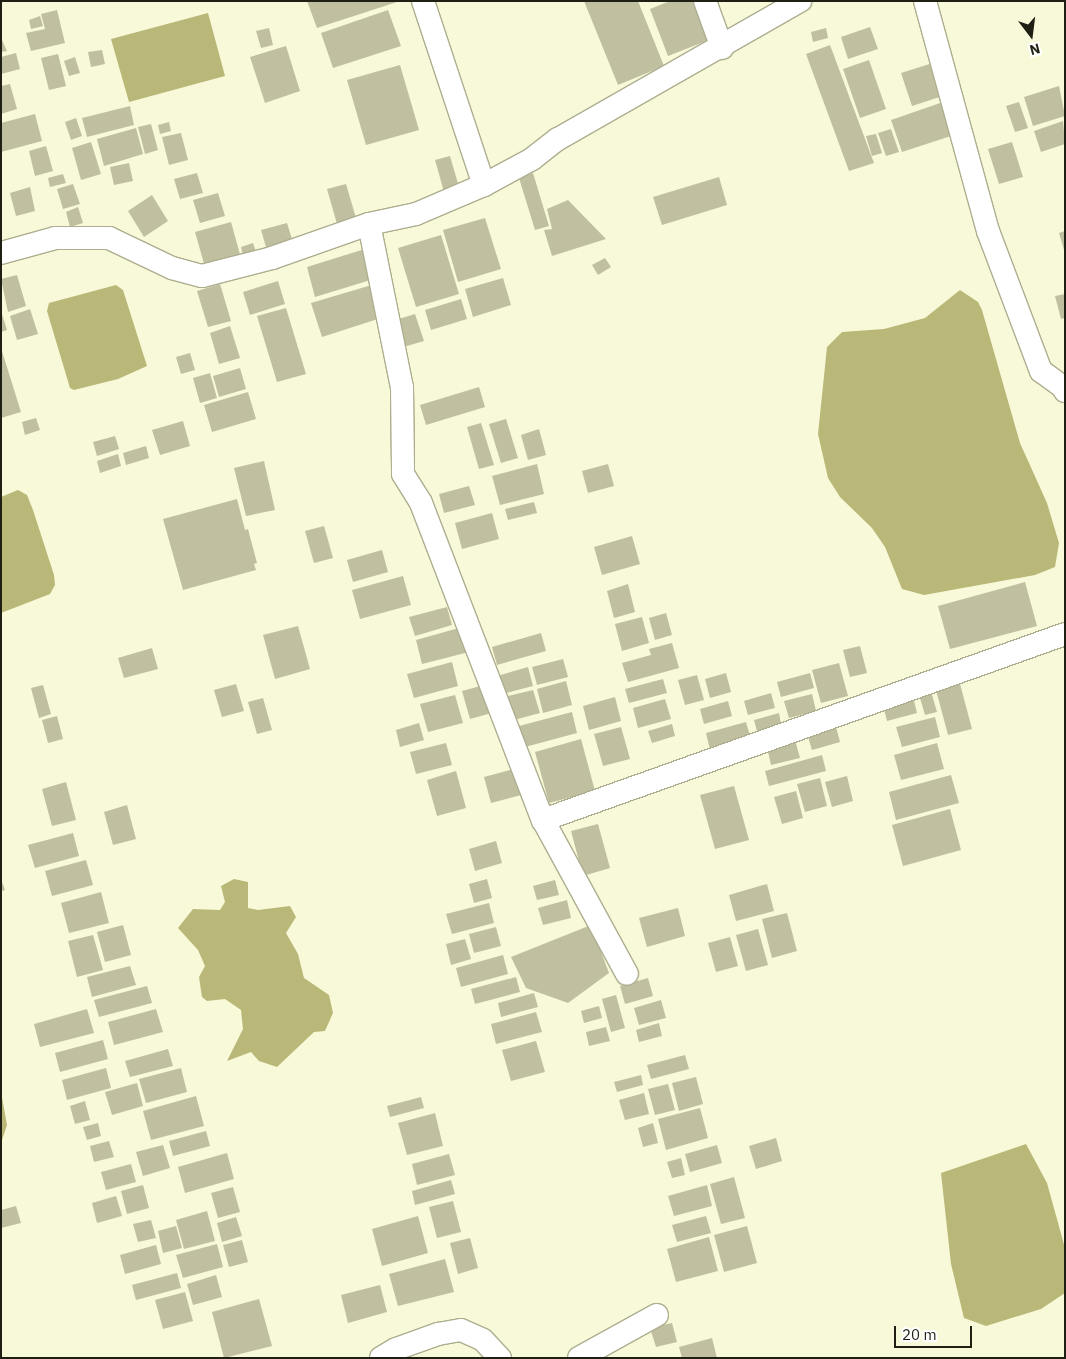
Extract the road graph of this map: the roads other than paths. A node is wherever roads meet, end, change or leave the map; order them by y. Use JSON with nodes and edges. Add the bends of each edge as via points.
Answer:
{"nodes":[{"id":1,"x":424,"y":1,"type":"edge"},
{"id":2,"x":705,"y":1,"type":"edge"},
{"id":3,"x":800,"y":1,"type":"edge"},
{"id":4,"x":925,"y":1,"type":"edge"},
{"id":5,"x":722,"y":48,"type":"junction"},
{"id":6,"x":484,"y":185,"type":"junction"},
{"id":7,"x":368,"y":224,"type":"junction"},
{"id":8,"x":1,"y":253,"type":"edge"},
{"id":9,"x":1065,"y":391,"type":"edge"},
{"id":10,"x":1065,"y":634,"type":"edge"},
{"id":11,"x":544,"y":820,"type":"junction"},
{"id":12,"x":627,"y":974,"type":"dead end"},
{"id":13,"x":657,"y":1314,"type":"dead end"},
{"id":14,"x":381,"y":1358,"type":"edge"},
{"id":15,"x":500,"y":1358,"type":"edge"},
{"id":16,"x":579,"y":1358,"type":"edge"}],
"edges":[{"from":1,"to":6,"type":"street"},
{"from":2,"to":5,"type":"street"},
{"from":3,"to":5,"type":"street"},
{"from":4,"to":9,"type":"street","via":[[988,231],[1040,371]]},
{"from":5,"to":6,"type":"street","via":[[654,82],[558,139],[532,159]]},
{"from":6,"to":7,"type":"street","via":[[416,214]]},
{"from":7,"to":8,"type":"street","via":[[272,258],[202,276],[172,268],[108,238],[55,238]]},
{"from":7,"to":11,"type":"street","via":[[402,387],[403,474],[420,503]]},
{"from":10,"to":11,"type":"street"},
{"from":11,"to":12,"type":"street"},
{"from":13,"to":16,"type":"street"},
{"from":14,"to":15,"type":"street","via":[[438,1334],[461,1330],[482,1340]]}]}
